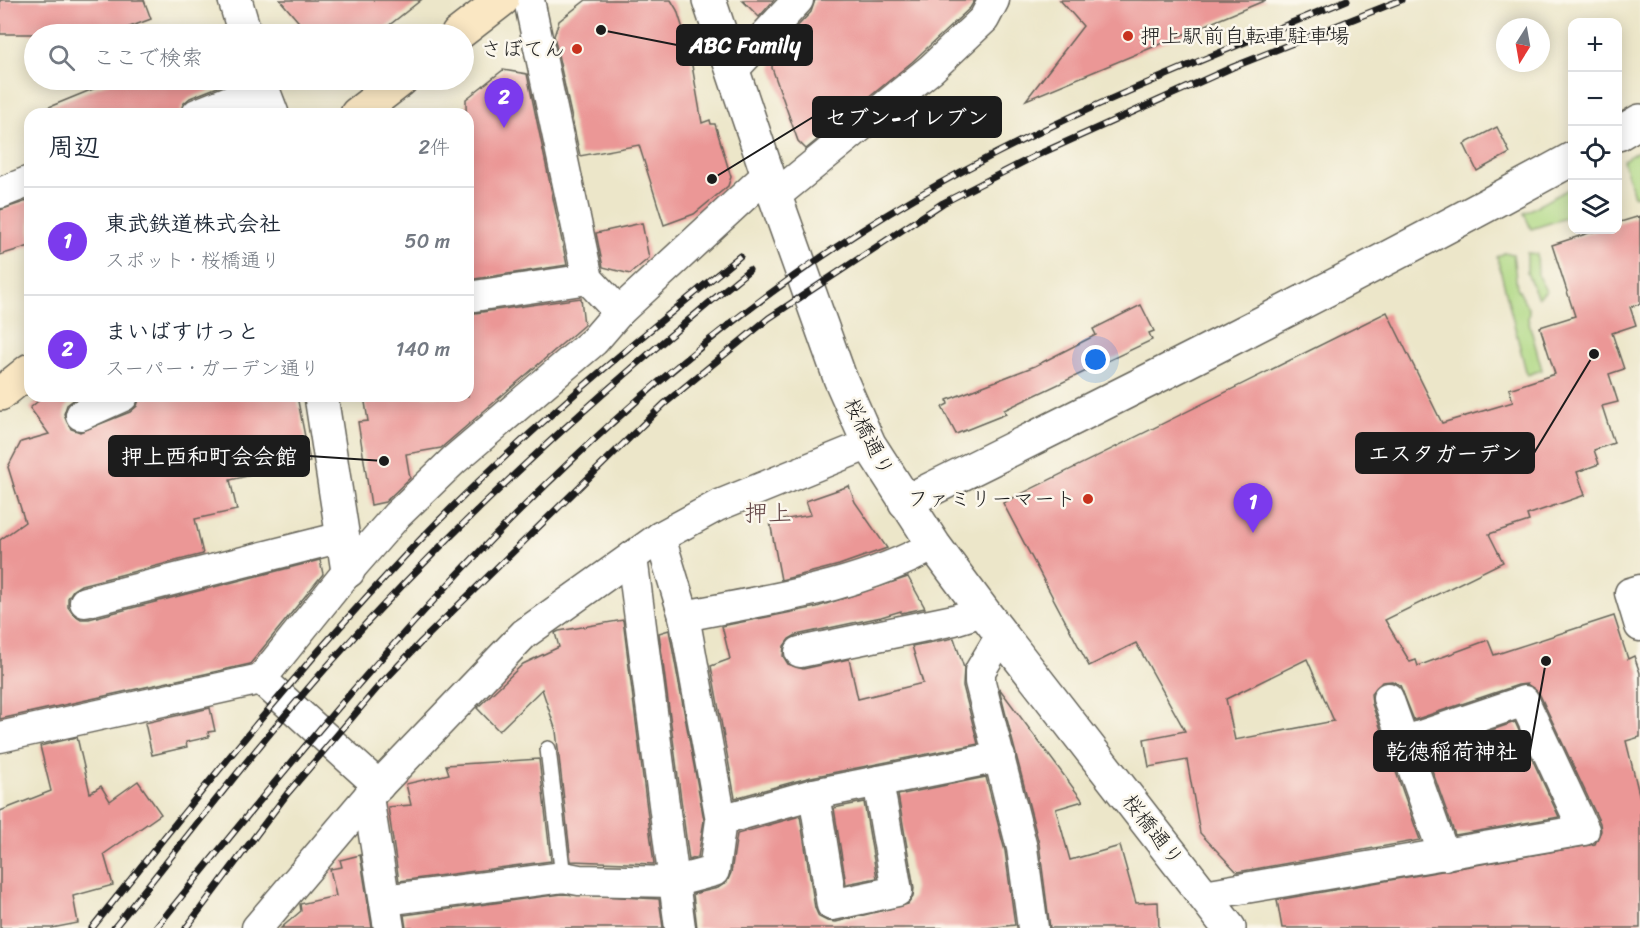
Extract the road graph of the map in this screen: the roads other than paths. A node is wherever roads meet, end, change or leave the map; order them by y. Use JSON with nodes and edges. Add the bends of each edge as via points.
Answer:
{"nodes":[{"id":1,"x":235,"y":0,"type":"edge"},
{"id":2,"x":501,"y":0,"type":"edge"},
{"id":3,"x":529,"y":0,"type":"edge"},
{"id":4,"x":709,"y":0,"type":"edge"},
{"id":5,"x":798,"y":0,"type":"edge"},
{"id":6,"x":994,"y":0,"type":"edge"},
{"id":7,"x":242,"y":24,"type":"edge"},
{"id":8,"x":471,"y":24,"type":"edge"},
{"id":9,"x":733,"y":70,"type":"junction"},
{"id":10,"x":388,"y":90,"type":"edge"},
{"id":11,"x":265,"y":96,"type":"edge"},
{"id":12,"x":212,"y":108,"type":"edge"},
{"id":13,"x":365,"y":108,"type":"edge"},
{"id":14,"x":1640,"y":121,"type":"edge"},
{"id":15,"x":1622,"y":131,"type":"edge"},
{"id":16,"x":1568,"y":161,"type":"edge"},
{"id":17,"x":24,"y":183,"type":"edge"},
{"id":18,"x":771,"y":185,"type":"junction"},
{"id":19,"x":0,"y":193,"type":"edge"},
{"id":20,"x":588,"y":279,"type":"junction"},
{"id":21,"x":474,"y":296,"type":"edge"},
{"id":22,"x":619,"y":312,"type":"junction"},
{"id":23,"x":24,"y":375,"type":"edge"},
{"id":24,"x":0,"y":394,"type":"edge"},
{"id":25,"x":110,"y":402,"type":"edge"},
{"id":26,"x":322,"y":402,"type":"edge"},
{"id":27,"x":81,"y":415,"type":"dead end"},
{"id":28,"x":869,"y":444,"type":"junction"},
{"id":29,"x":905,"y":502,"type":"junction"},
{"id":30,"x":342,"y":537,"type":"junction"},
{"id":31,"x":660,"y":537,"type":"junction"},
{"id":32,"x":934,"y":545,"type":"junction"},
{"id":33,"x":632,"y":557,"type":"junction"},
{"id":34,"x":348,"y":571,"type":"junction"},
{"id":35,"x":1640,"y":590,"type":"edge"},
{"id":36,"x":85,"y":602,"type":"dead end"},
{"id":37,"x":684,"y":616,"type":"junction"},
{"id":38,"x":993,"y":623,"type":"junction"},
{"id":39,"x":1640,"y":626,"type":"edge"},
{"id":40,"x":800,"y":651,"type":"dead end"},
{"id":41,"x":261,"y":679,"type":"junction"},
{"id":42,"x":1388,"y":699,"type":"dead end"},
{"id":43,"x":0,"y":737,"type":"edge"},
{"id":44,"x":1404,"y":742,"type":"junction"},
{"id":45,"x":548,"y":749,"type":"dead end"},
{"id":46,"x":1000,"y":757,"type":"junction"},
{"id":47,"x":878,"y":782,"type":"junction"},
{"id":48,"x":373,"y":792,"type":"junction"},
{"id":49,"x":814,"y":794,"type":"junction"},
{"id":50,"x":721,"y":820,"type":"junction"},
{"id":51,"x":1444,"y":855,"type":"junction"},
{"id":52,"x":563,"y":877,"type":"junction"},
{"id":53,"x":673,"y":882,"type":"junction"},
{"id":54,"x":1204,"y":895,"type":"junction"},
{"id":55,"x":387,"y":914,"type":"edge"},
{"id":56,"x":257,"y":928,"type":"edge"},
{"id":57,"x":680,"y":928,"type":"edge"},
{"id":58,"x":1033,"y":928,"type":"edge"},
{"id":59,"x":1229,"y":928,"type":"edge"}],
"edges":[{"from":1,"to":7,"type":"street"},
{"from":2,"to":8,"type":"main road"},
{"from":3,"to":20,"type":"street"},
{"from":4,"to":9,"type":"street","name":"桜橋通り"},
{"from":5,"to":9,"type":"street"},
{"from":6,"to":18,"type":"street","via":[[984,19],[931,69]]},
{"from":9,"to":18,"type":"street","name":"桜橋通り"},
{"from":10,"to":13,"type":"main road"},
{"from":11,"to":12,"type":"street","via":[[237,98]]},
{"from":14,"to":15,"type":"street"},
{"from":16,"to":29,"type":"street","via":[[1158,378]]},
{"from":17,"to":19,"type":"street"},
{"from":18,"to":22,"type":"street"},
{"from":18,"to":28,"type":"street","name":"桜橋通り","via":[[840,378]]},
{"from":20,"to":21,"type":"street"},
{"from":20,"to":22,"type":"street"},
{"from":22,"to":34,"type":"street","via":[[594,340],[454,460],[397,515]]},
{"from":23,"to":24,"type":"main road"},
{"from":25,"to":27,"type":"street"},
{"from":26,"to":30,"type":"street"},
{"from":28,"to":29,"type":"street","name":"桜橋通り"},
{"from":28,"to":31,"type":"street","via":[[717,506]]},
{"from":29,"to":32,"type":"street","name":"桜橋通り"},
{"from":30,"to":34,"type":"street"},
{"from":30,"to":36,"type":"street"},
{"from":31,"to":33,"type":"street"},
{"from":31,"to":37,"type":"street"},
{"from":32,"to":37,"type":"street","via":[[899,565],[818,590]]},
{"from":32,"to":38,"type":"street","name":"桜橋通り"},
{"from":33,"to":48,"type":"street","via":[[524,634]]},
{"from":33,"to":53,"type":"street"},
{"from":34,"to":41,"type":"street"},
{"from":35,"to":39,"type":"street","via":[[1630,593]]},
{"from":37,"to":50,"type":"street"},
{"from":38,"to":40,"type":"street","via":[[954,620]]},
{"from":38,"to":46,"type":"street","via":[[980,682]]},
{"from":38,"to":54,"type":"street","name":"桜橋通り"},
{"from":41,"to":43,"type":"street"},
{"from":41,"to":48,"type":"street"},
{"from":42,"to":44,"type":"street"},
{"from":44,"to":51,"type":"street"},
{"from":44,"to":51,"type":"street","via":[[1524,701],[1584,830]]},
{"from":45,"to":52,"type":"lane"},
{"from":46,"to":47,"type":"street"},
{"from":46,"to":58,"type":"street","via":[[1022,848]]},
{"from":47,"to":49,"type":"street"},
{"from":47,"to":49,"type":"street","via":[[897,891],[832,905]]},
{"from":48,"to":55,"type":"street"},
{"from":48,"to":56,"type":"street"},
{"from":49,"to":50,"type":"street"},
{"from":50,"to":53,"type":"street","via":[[714,871]]},
{"from":51,"to":54,"type":"street"},
{"from":52,"to":53,"type":"street"},
{"from":52,"to":55,"type":"street"},
{"from":53,"to":57,"type":"street"},
{"from":54,"to":59,"type":"street","name":"桜橋通り"}]}
